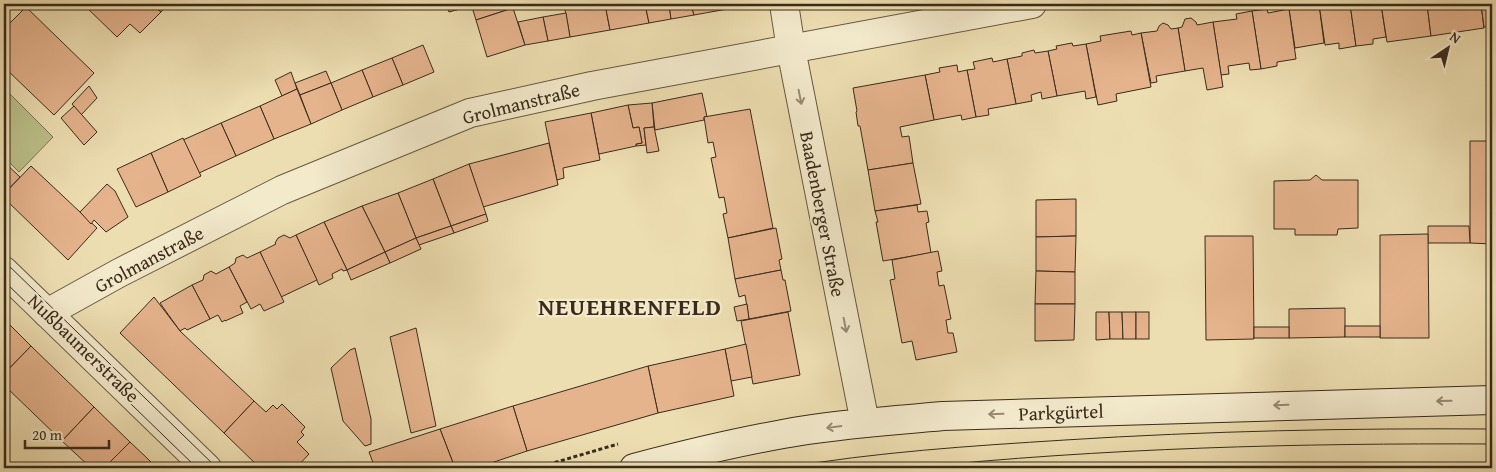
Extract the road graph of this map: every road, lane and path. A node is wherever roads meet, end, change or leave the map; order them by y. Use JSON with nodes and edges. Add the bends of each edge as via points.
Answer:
{"nodes":[{"id":1,"x":784,"y":4,"type":"edge"},
{"id":2,"x":1032,"y":4,"type":"edge"},
{"id":3,"x":791,"y":49,"type":"junction"},
{"id":4,"x":4,"y":270,"type":"edge"},
{"id":5,"x":47,"y":313,"type":"junction"},
{"id":6,"x":1492,"y":400,"type":"edge"},
{"id":7,"x":865,"y":423,"type":"junction"},
{"id":8,"x":207,"y":468,"type":"edge"},
{"id":9,"x":634,"y":468,"type":"edge"}],
"edges":[{"from":1,"to":3,"type":"street","name":"Baadenberger Straße"},
{"from":2,"to":3,"type":"street","name":"Grolmanstraße"},
{"from":3,"to":5,"type":"street","name":"Grolmanstraße","via":[[592,86],[470,113],[282,190]]},
{"from":3,"to":7,"type":"street","name":"Baadenberger Straße","one_way":true},
{"from":4,"to":5,"type":"street","name":"Nußbaumerstraße"},
{"from":5,"to":8,"type":"street","name":"Nußbaumerstraße"},
{"from":6,"to":7,"type":"street","name":"Parkgürtel","one_way":true,"via":[[943,416]]},
{"from":7,"to":9,"type":"street","name":"Parkgürtel","one_way":true,"via":[[784,434]]}]}
